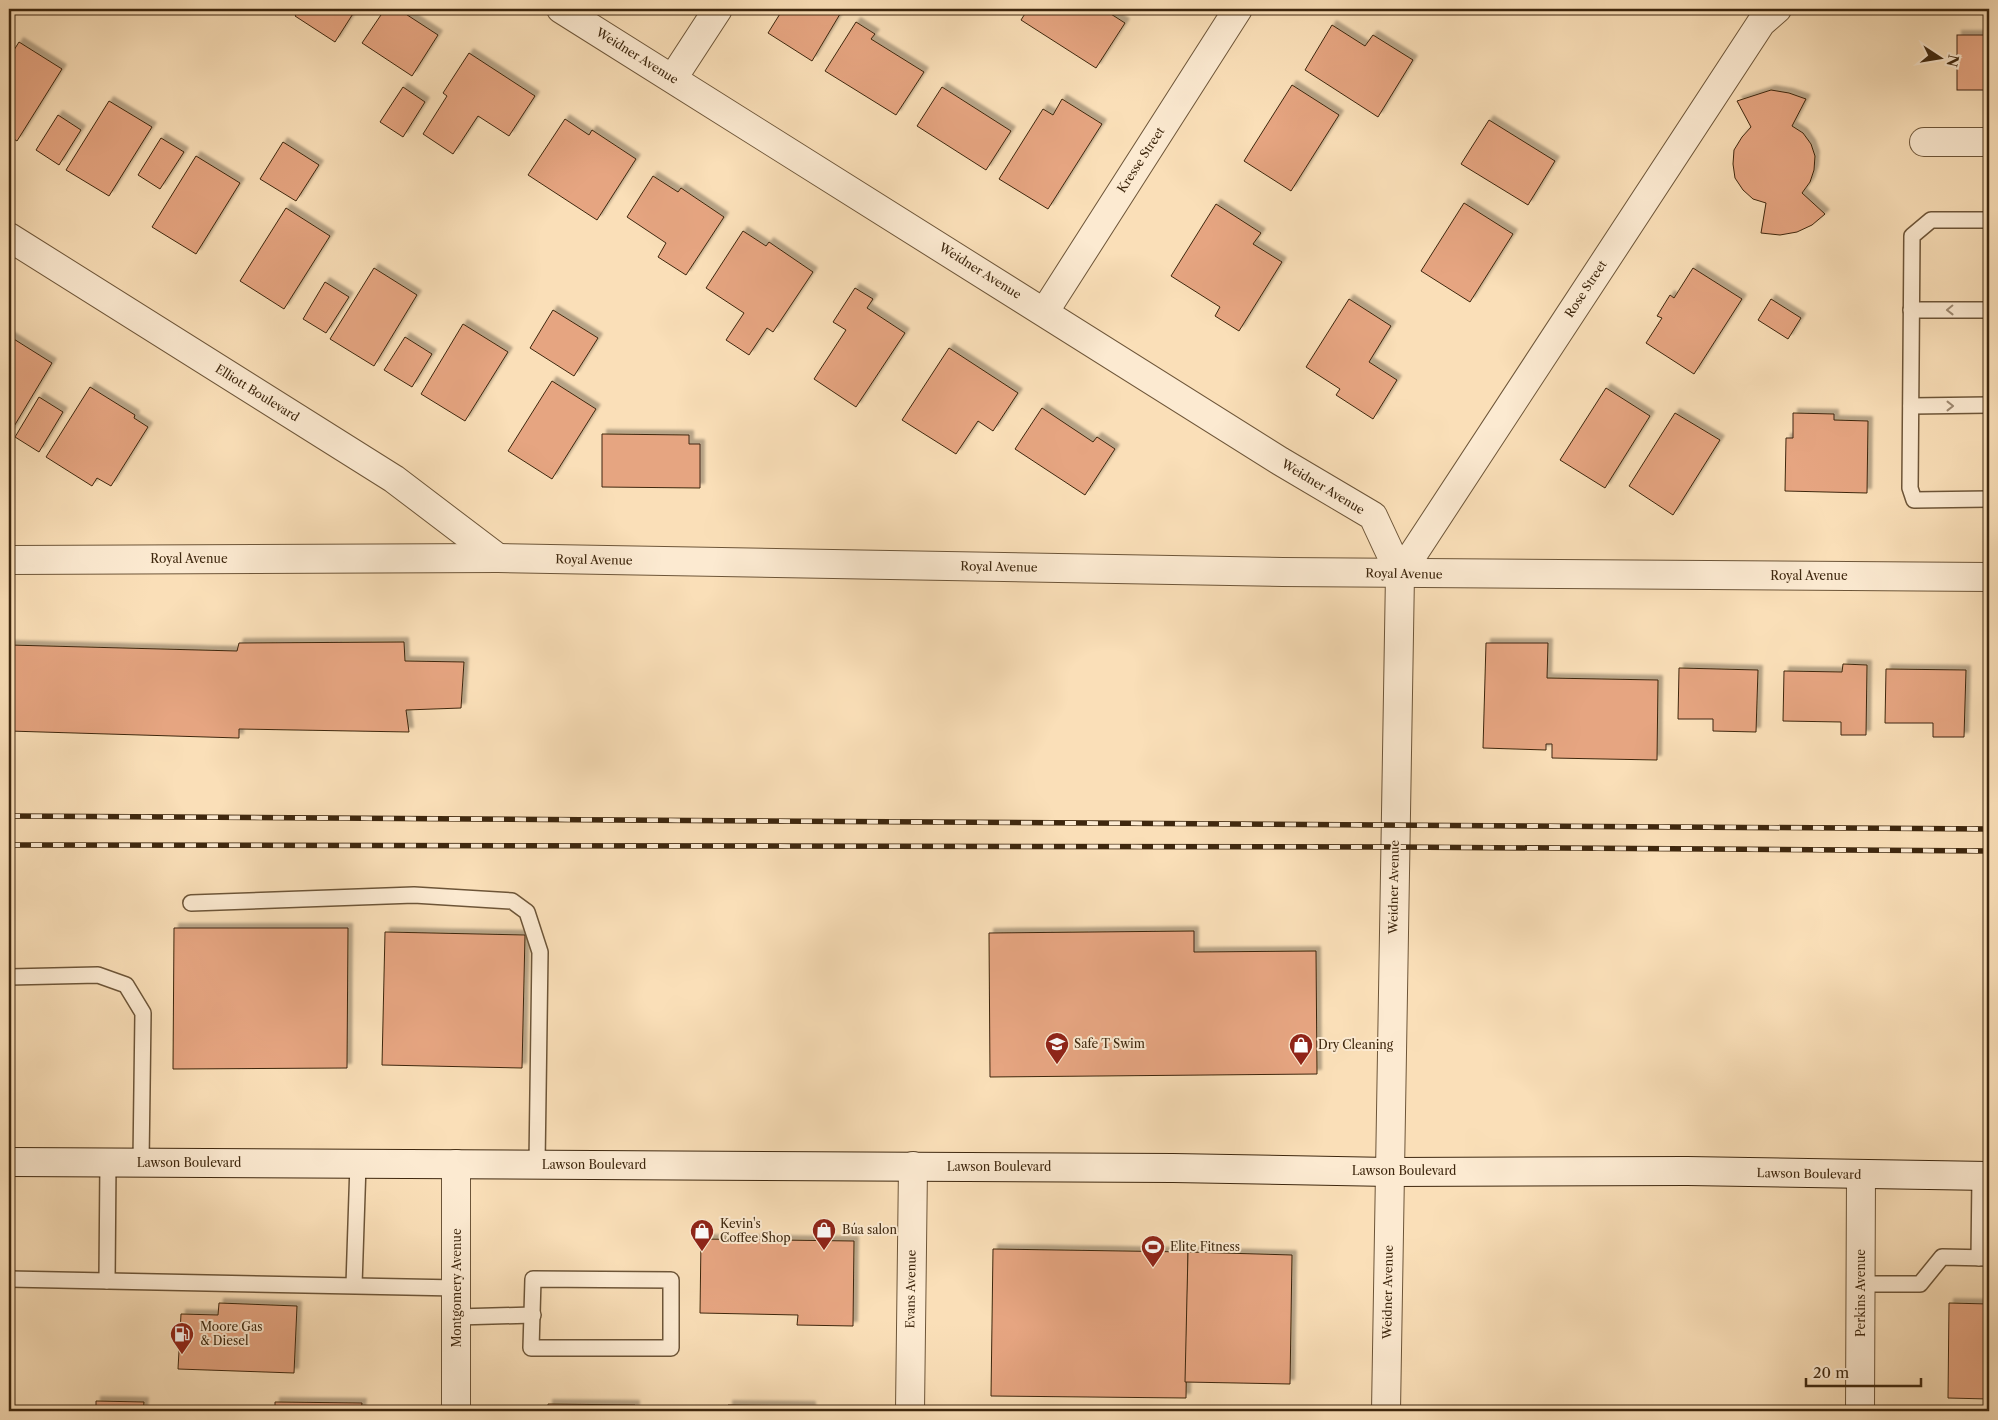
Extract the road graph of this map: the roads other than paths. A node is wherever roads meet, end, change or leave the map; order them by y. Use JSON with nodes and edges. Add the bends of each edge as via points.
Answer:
{"nodes":[{"id":1,"x":561,"y":9,"type":"edge"},
{"id":2,"x":718,"y":9,"type":"edge"},
{"id":3,"x":1238,"y":9,"type":"edge"},
{"id":4,"x":1777,"y":9,"type":"edge"},
{"id":5,"x":673,"y":78,"type":"junction"},
{"id":6,"x":1924,"y":142,"type":"dead end"},
{"id":7,"x":1989,"y":142,"type":"edge"},
{"id":8,"x":1989,"y":220,"type":"edge"},
{"id":9,"x":9,"y":237,"type":"edge"},
{"id":10,"x":1911,"y":310,"type":"junction"},
{"id":11,"x":1989,"y":310,"type":"edge"},
{"id":12,"x":1045,"y":311,"type":"junction"},
{"id":13,"x":1989,"y":405,"type":"edge"},
{"id":14,"x":1911,"y":406,"type":"junction"},
{"id":15,"x":1989,"y":499,"type":"edge"},
{"id":16,"x":498,"y":558,"type":"junction"},
{"id":17,"x":9,"y":560,"type":"edge"},
{"id":18,"x":1400,"y":574,"type":"junction"},
{"id":19,"x":1989,"y":577,"type":"edge"},
{"id":20,"x":191,"y":903,"type":"dead end"},
{"id":21,"x":9,"y":977,"type":"edge"},
{"id":22,"x":9,"y":1162,"type":"edge"},
{"id":23,"x":108,"y":1162,"type":"junction"},
{"id":24,"x":141,"y":1162,"type":"junction"},
{"id":25,"x":358,"y":1164,"type":"junction"},
{"id":26,"x":456,"y":1164,"type":"junction"},
{"id":27,"x":537,"y":1164,"type":"junction"},
{"id":28,"x":913,"y":1166,"type":"junction"},
{"id":29,"x":1390,"y":1172,"type":"junction"},
{"id":30,"x":1861,"y":1175,"type":"junction"},
{"id":31,"x":1985,"y":1176,"type":"edge"},
{"id":32,"x":1984,"y":1258,"type":"edge"},
{"id":33,"x":9,"y":1278,"type":"edge"},
{"id":34,"x":107,"y":1281,"type":"junction"},
{"id":35,"x":1861,"y":1284,"type":"junction"},
{"id":36,"x":354,"y":1285,"type":"junction"},
{"id":37,"x":457,"y":1288,"type":"junction"},
{"id":38,"x":533,"y":1315,"type":"junction"},
{"id":39,"x":456,"y":1316,"type":"junction"},
{"id":40,"x":456,"y":1411,"type":"edge"},
{"id":41,"x":910,"y":1411,"type":"edge"},
{"id":42,"x":1386,"y":1411,"type":"edge"},
{"id":43,"x":1860,"y":1411,"type":"edge"}],
"edges":[{"from":1,"to":5,"type":"street","name":"Weidner Avenue"},
{"from":2,"to":5,"type":"street"},
{"from":3,"to":12,"type":"street","name":"Kresse Street"},
{"from":4,"to":18,"type":"street","name":"Rose Street","via":[[1760,23]]},
{"from":5,"to":12,"type":"street","name":"Weidner Avenue"},
{"from":6,"to":7,"type":"street"},
{"from":8,"to":10,"type":"lane","via":[[1931,220],[1912,236]]},
{"from":9,"to":16,"type":"street","name":"Elliott Boulevard","via":[[394,479]]},
{"from":11,"to":10,"type":"lane","one_way":true},
{"from":10,"to":14,"type":"lane"},
{"from":12,"to":18,"type":"street","name":"Weidner Avenue","via":[[1280,461],[1373,516]]},
{"from":14,"to":13,"type":"lane","one_way":true},
{"from":14,"to":15,"type":"lane","via":[[1910,488],[1914,500]]},
{"from":16,"to":17,"type":"street","name":"Royal Avenue"},
{"from":16,"to":18,"type":"street","name":"Royal Avenue"},
{"from":18,"to":19,"type":"street","name":"Royal Avenue"},
{"from":18,"to":29,"type":"street","name":"Weidner Avenue"},
{"from":20,"to":27,"type":"lane","via":[[414,895],[512,901],[528,912],[540,952]]},
{"from":21,"to":24,"type":"lane","via":[[98,975],[126,985],[143,1013]]},
{"from":22,"to":23,"type":"street","name":"Lawson Boulevard"},
{"from":23,"to":24,"type":"street","name":"Lawson Boulevard"},
{"from":23,"to":34,"type":"lane"},
{"from":24,"to":25,"type":"street","name":"Lawson Boulevard"},
{"from":25,"to":26,"type":"street","name":"Lawson Boulevard"},
{"from":25,"to":36,"type":"lane"},
{"from":26,"to":27,"type":"street","name":"Lawson Boulevard"},
{"from":26,"to":37,"type":"street","name":"Montgomery Avenue"},
{"from":27,"to":28,"type":"street","name":"Lawson Boulevard"},
{"from":28,"to":29,"type":"street","name":"Lawson Boulevard"},
{"from":28,"to":41,"type":"street","name":"Evans Avenue"},
{"from":29,"to":30,"type":"street","name":"Lawson Boulevard","via":[[1686,1171]]},
{"from":29,"to":42,"type":"street","name":"Weidner Avenue"},
{"from":30,"to":31,"type":"street","name":"Lawson Boulevard"},
{"from":30,"to":35,"type":"street","name":"Perkins Avenue"},
{"from":31,"to":32,"type":"lane"},
{"from":32,"to":35,"type":"lane","via":[[1942,1257],[1920,1284]]},
{"from":33,"to":34,"type":"lane"},
{"from":34,"to":36,"type":"lane"},
{"from":35,"to":43,"type":"street","name":"Perkins Avenue"},
{"from":36,"to":37,"type":"lane"},
{"from":37,"to":39,"type":"street","name":"Montgomery Avenue"},
{"from":38,"to":38,"type":"lane","via":[[531,1348],[671,1348],[671,1280],[533,1278]]},
{"from":38,"to":39,"type":"lane"},
{"from":39,"to":40,"type":"street","name":"Montgomery Avenue"}]}
